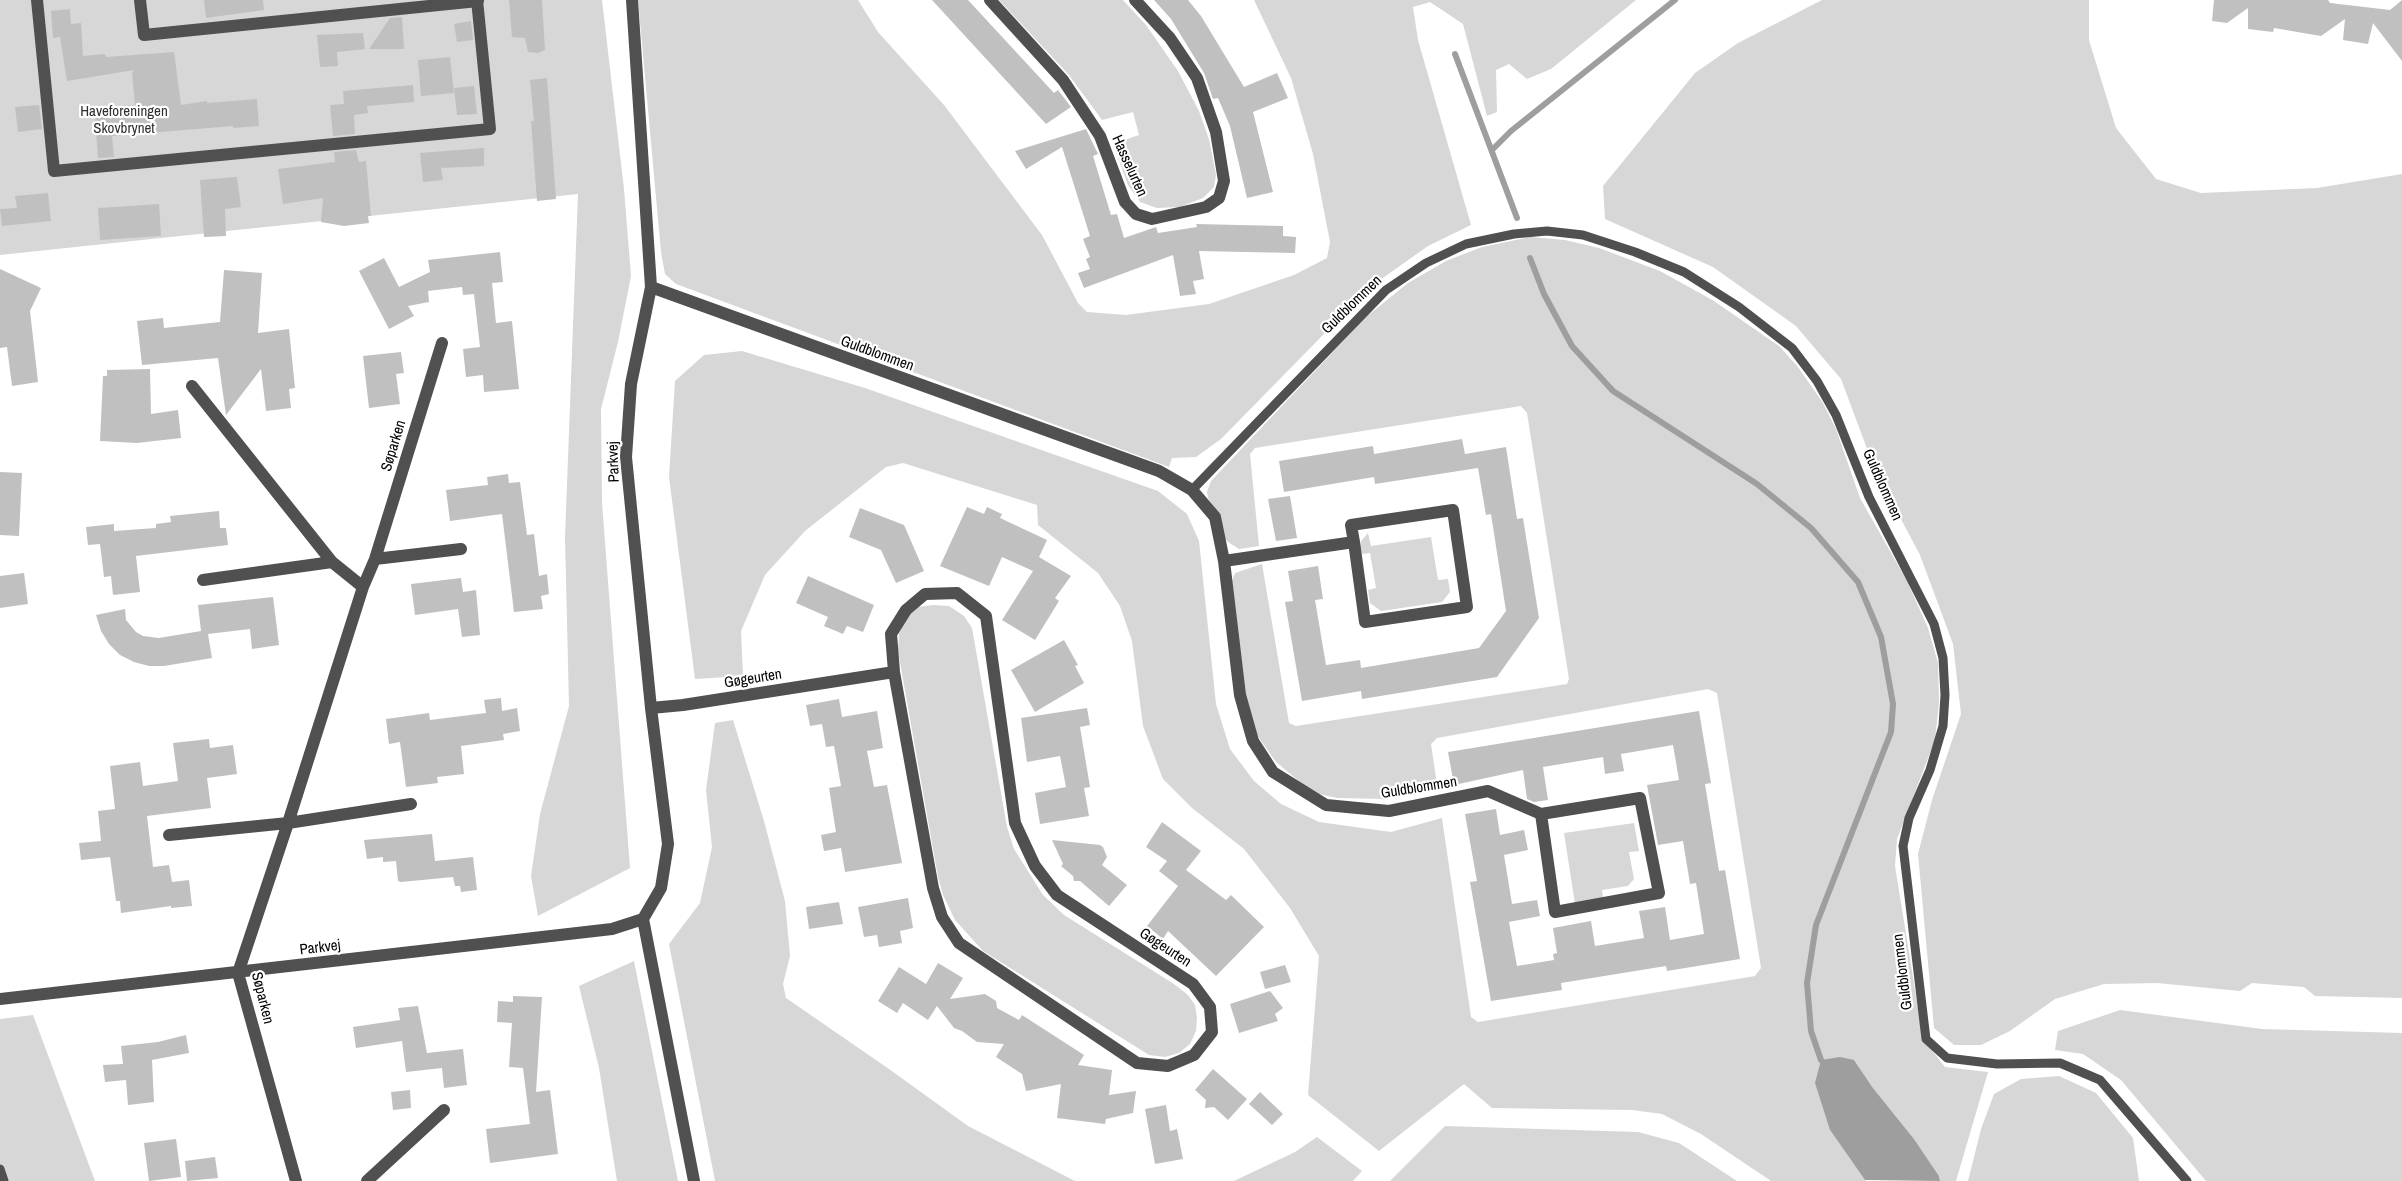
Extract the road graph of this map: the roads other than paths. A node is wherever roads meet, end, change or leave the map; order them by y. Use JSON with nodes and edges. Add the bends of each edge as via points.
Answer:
{"nodes":[{"id":1,"x":37,"y":0,"type":"edge"},
{"id":2,"x":140,"y":0,"type":"edge"},
{"id":3,"x":477,"y":0,"type":"edge"},
{"id":4,"x":632,"y":0,"type":"edge"},
{"id":5,"x":990,"y":0,"type":"edge"},
{"id":6,"x":1135,"y":0,"type":"edge"},
{"id":7,"x":651,"y":287,"type":"junction"},
{"id":8,"x":442,"y":343,"type":"dead end"},
{"id":9,"x":192,"y":386,"type":"dead end"},
{"id":10,"x":1192,"y":490,"type":"junction"},
{"id":11,"x":1354,"y":542,"type":"junction"},
{"id":12,"x":460,"y":549,"type":"dead end"},
{"id":13,"x":375,"y":559,"type":"junction"},
{"id":14,"x":1224,"y":561,"type":"junction"},
{"id":15,"x":332,"y":562,"type":"junction"},
{"id":16,"x":203,"y":580,"type":"dead end"},
{"id":17,"x":363,"y":587,"type":"junction"},
{"id":18,"x":894,"y":672,"type":"junction"},
{"id":19,"x":651,"y":708,"type":"junction"},
{"id":20,"x":411,"y":804,"type":"dead end"},
{"id":21,"x":1541,"y":814,"type":"junction"},
{"id":22,"x":288,"y":823,"type":"junction"},
{"id":23,"x":169,"y":835,"type":"dead end"},
{"id":24,"x":643,"y":919,"type":"junction"},
{"id":25,"x":238,"y":973,"type":"junction"},
{"id":26,"x":0,"y":999,"type":"edge"},
{"id":27,"x":444,"y":1110,"type":"dead end"},
{"id":28,"x":0,"y":1169,"type":"edge"},
{"id":29,"x":4,"y":1181,"type":"edge"},
{"id":30,"x":296,"y":1181,"type":"edge"},
{"id":31,"x":367,"y":1181,"type":"edge"},
{"id":32,"x":694,"y":1181,"type":"edge"},
{"id":33,"x":2187,"y":1181,"type":"edge"}],
"edges":[{"from":1,"to":3,"type":"street","via":[[54,171],[490,129]]},
{"from":2,"to":3,"type":"street","via":[[144,35]]},
{"from":4,"to":7,"type":"street","name":"Parkvej"},
{"from":5,"to":6,"type":"street","name":"Hasselurten","via":[[1063,80],[1100,136],[1125,202],[1136,214],[1152,219],[1206,207],[1219,198],[1224,181],[1216,132],[1197,78],[1170,38]]},
{"from":7,"to":10,"type":"street","name":"Guldblommen","via":[[1159,471]]},
{"from":7,"to":19,"type":"street","name":"Parkvej","via":[[631,384],[626,457]]},
{"from":8,"to":13,"type":"street","name":"Søparken"},
{"from":9,"to":15,"type":"street"},
{"from":10,"to":14,"type":"street","name":"Guldblommen","via":[[1215,518]]},
{"from":10,"to":33,"type":"lane","name":"Guldblommen","via":[[1386,290],[1426,263],[1466,244],[1547,231],[1583,235],[1684,272],[1739,307],[1792,348],[1817,381],[1836,415],[1869,497],[1934,624],[1943,658],[1943,726],[1930,770],[1909,818],[1903,846],[1926,1038],[1947,1058],[1997,1064],[2060,1063],[2100,1080]]},
{"from":11,"to":11,"type":"street","via":[[1351,525],[1453,510],[1467,607],[1365,622]]},
{"from":11,"to":14,"type":"street"},
{"from":12,"to":13,"type":"street"},
{"from":13,"to":17,"type":"street","name":"Søparken"},
{"from":14,"to":21,"type":"street","name":"Guldblommen","via":[[1240,694],[1253,741],[1273,772],[1326,805],[1389,811],[1488,791]]},
{"from":15,"to":16,"type":"street"},
{"from":15,"to":17,"type":"street"},
{"from":17,"to":22,"type":"street","name":"Søparken"},
{"from":18,"to":18,"type":"street","name":"Gøgeurten","via":[[933,888],[942,917],[959,943],[1137,1063],[1168,1066],[1194,1056],[1212,1032],[1210,1007],[1193,984],[1057,895],[1035,866],[1015,823],[986,616],[957,593],[925,594],[906,609],[891,634]]},
{"from":18,"to":19,"type":"street","name":"Gøgeurten"},
{"from":19,"to":24,"type":"street","name":"Parkvej","via":[[668,844],[661,888]]},
{"from":20,"to":22,"type":"street"},
{"from":21,"to":21,"type":"street","via":[[1641,798],[1659,893],[1555,912]]},
{"from":22,"to":23,"type":"street"},
{"from":22,"to":25,"type":"street","name":"Søparken"},
{"from":24,"to":25,"type":"street","name":"Parkvej","via":[[612,929]]},
{"from":24,"to":32,"type":"street"},
{"from":25,"to":26,"type":"street","name":"Parkvej"},
{"from":25,"to":30,"type":"street","name":"Søparken"},
{"from":27,"to":31,"type":"street"},
{"from":28,"to":29,"type":"lane"}]}
